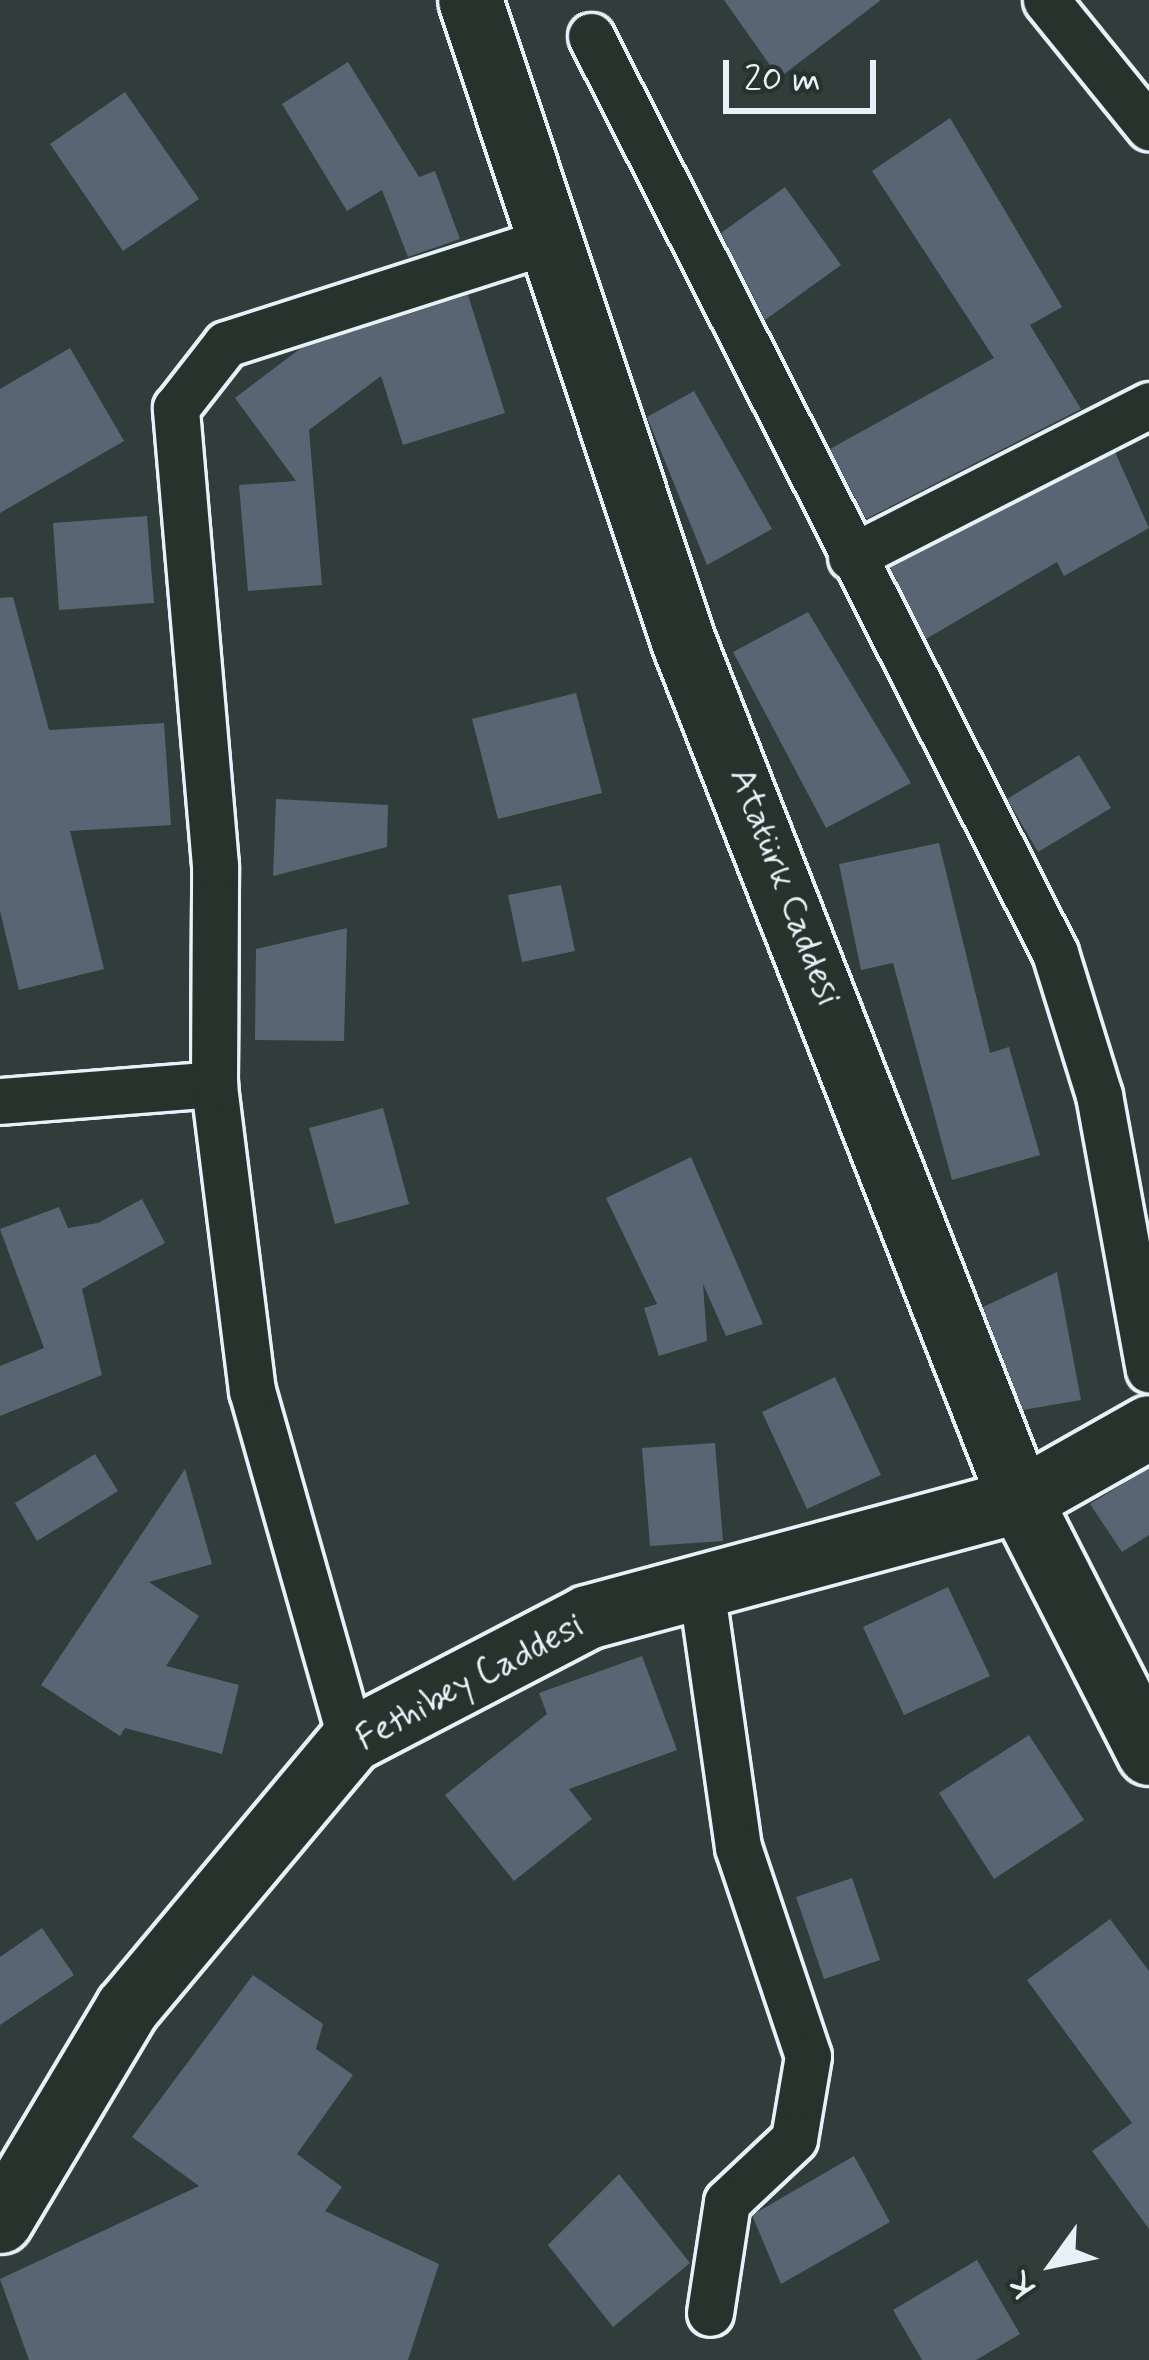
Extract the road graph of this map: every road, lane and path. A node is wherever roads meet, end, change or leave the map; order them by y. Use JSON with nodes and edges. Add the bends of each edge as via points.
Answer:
{"nodes":[{"id":1,"x":470,"y":0,"type":"edge"},
{"id":2,"x":1046,"y":0,"type":"edge"},
{"id":3,"x":591,"y":36,"type":"dead end"},
{"id":4,"x":1149,"y":127,"type":"edge"},
{"id":5,"x":554,"y":239,"type":"junction"},
{"id":6,"x":1149,"y":405,"type":"edge"},
{"id":7,"x":851,"y":557,"type":"junction"},
{"id":8,"x":214,"y":1084,"type":"junction"},
{"id":9,"x":0,"y":1102,"type":"edge"},
{"id":10,"x":1149,"y":1369,"type":"edge"},
{"id":11,"x":1149,"y":1427,"type":"edge"},
{"id":12,"x":1020,"y":1500,"type":"junction"},
{"id":13,"x":701,"y":1587,"type":"junction"},
{"id":14,"x":351,"y":1740,"type":"junction"},
{"id":15,"x":1149,"y":1754,"type":"edge"},
{"id":16,"x":0,"y":2221,"type":"edge"},
{"id":17,"x":710,"y":2314,"type":"dead end"}],
"edges":[{"from":1,"to":5,"type":"street","name":"Atatürk Caddesi"},
{"from":2,"to":4,"type":"street"},
{"from":3,"to":7,"type":"street"},
{"from":5,"to":8,"type":"street","via":[[226,344],[176,408],[215,865]]},
{"from":5,"to":12,"type":"street","name":"Atatürk Caddesi","via":[[683,641]]},
{"from":6,"to":7,"type":"street"},
{"from":7,"to":10,"type":"street","via":[[1055,953],[1099,1095]]},
{"from":8,"to":9,"type":"street"},
{"from":8,"to":14,"type":"street","via":[[252,1391]]},
{"from":11,"to":12,"type":"street","name":"Fethibey Caddesi"},
{"from":12,"to":13,"type":"street","name":"Fethibey Caddesi"},
{"from":12,"to":15,"type":"street","name":"Atatürk Caddesi"},
{"from":13,"to":14,"type":"street","name":"Fethibey Caddesi","via":[[587,1617]]},
{"from":13,"to":17,"type":"street","via":[[739,1847],[808,2056],[794,2138],[727,2202]]},
{"from":14,"to":16,"type":"street","name":"Fethibey Caddesi","via":[[127,2008]]}]}
